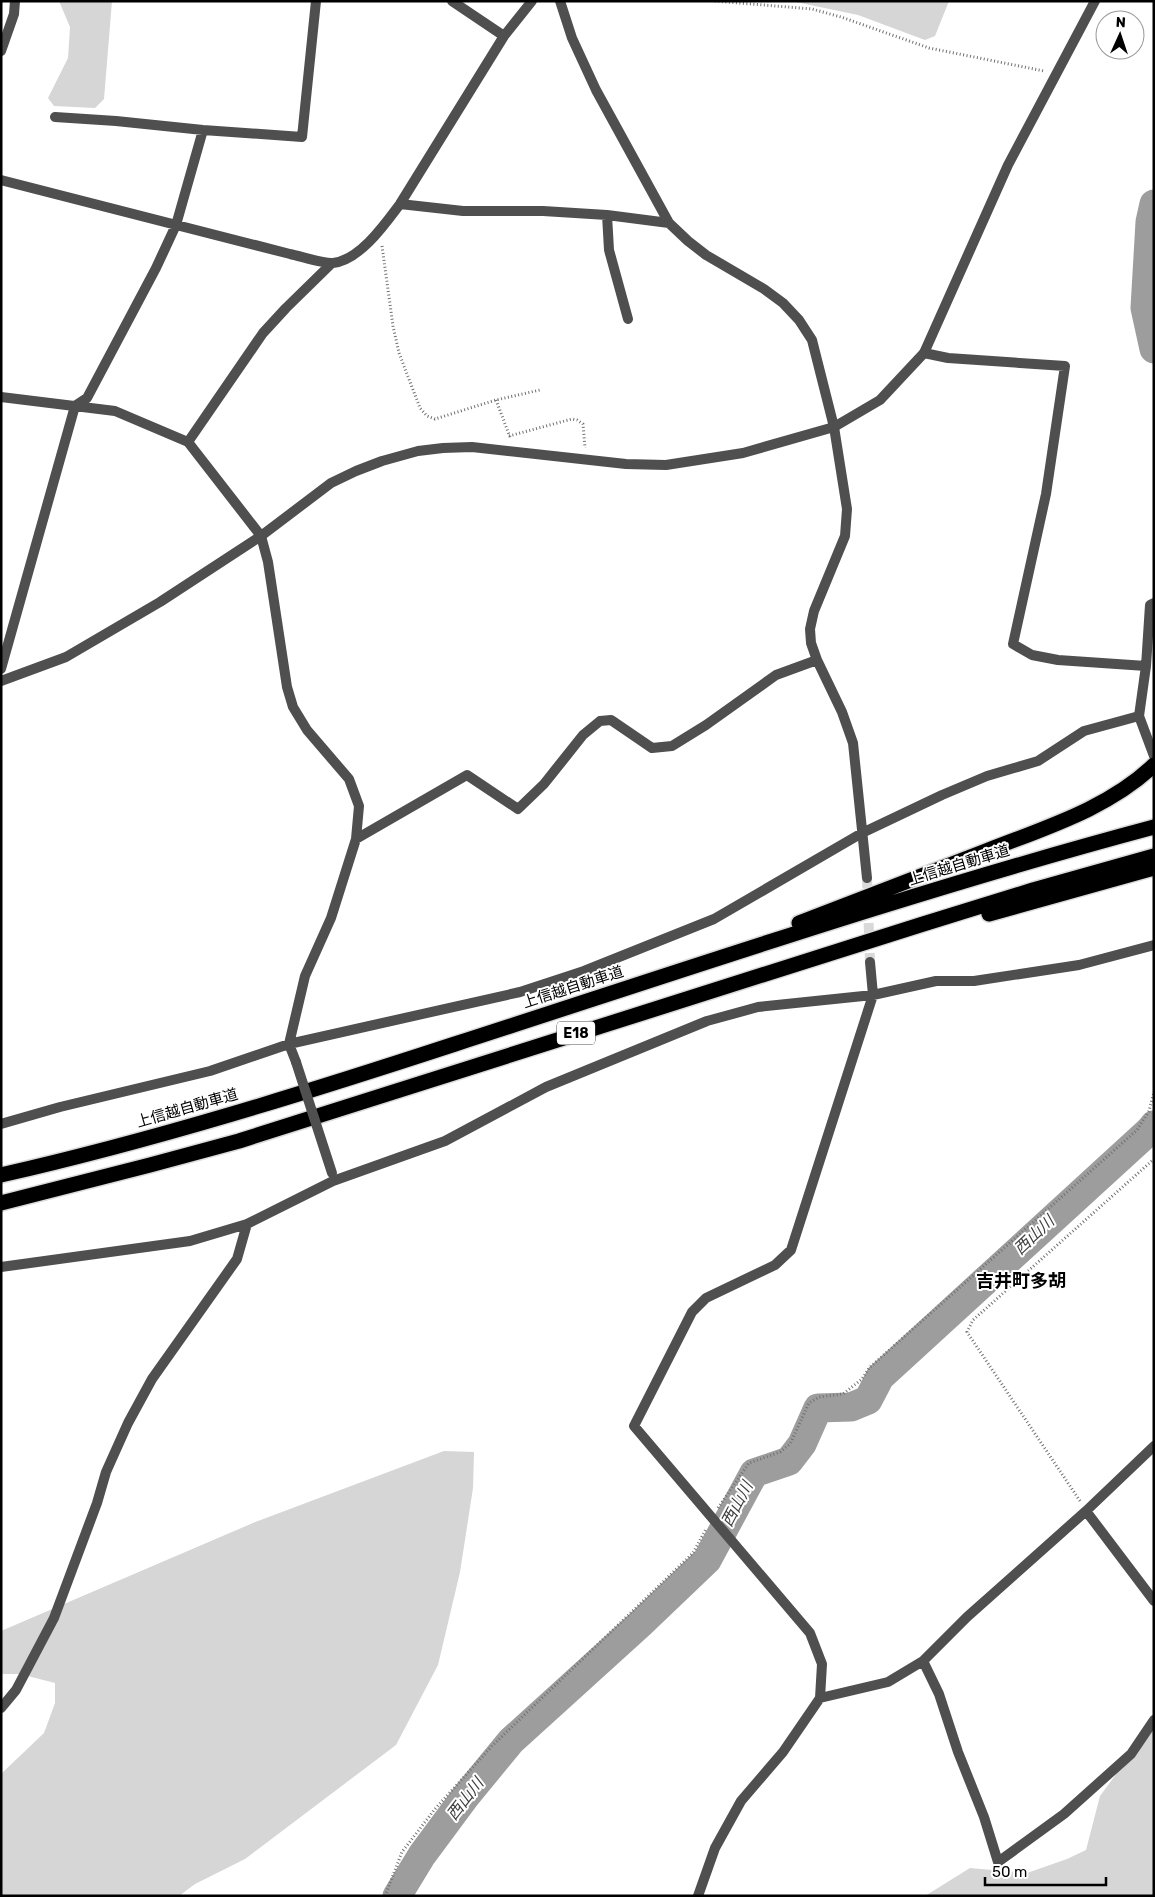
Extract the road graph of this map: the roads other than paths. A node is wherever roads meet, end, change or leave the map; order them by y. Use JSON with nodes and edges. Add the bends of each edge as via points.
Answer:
{"nodes":[{"id":1,"x":15,"y":1,"type":"edge"},
{"id":2,"x":316,"y":1,"type":"edge"},
{"id":3,"x":452,"y":1,"type":"edge"},
{"id":4,"x":532,"y":1,"type":"edge"},
{"id":5,"x":560,"y":1,"type":"edge"},
{"id":6,"x":1095,"y":1,"type":"edge"},
{"id":7,"x":504,"y":36,"type":"junction"},
{"id":8,"x":1,"y":51,"type":"edge"},
{"id":9,"x":55,"y":116,"type":"dead end"},
{"id":10,"x":203,"y":130,"type":"junction"},
{"id":11,"x":1,"y":180,"type":"edge"},
{"id":12,"x":400,"y":204,"type":"junction"},
{"id":13,"x":606,"y":216,"type":"junction"},
{"id":14,"x":669,"y":223,"type":"junction"},
{"id":15,"x":176,"y":225,"type":"junction"},
{"id":16,"x":332,"y":263,"type":"junction"},
{"id":17,"x":628,"y":319,"type":"dead end"},
{"id":18,"x":924,"y":353,"type":"junction"},
{"id":19,"x":1,"y":397,"type":"edge"},
{"id":20,"x":75,"y":406,"type":"junction"},
{"id":21,"x":834,"y":427,"type":"junction"},
{"id":22,"x":188,"y":442,"type":"junction"},
{"id":23,"x":261,"y":536,"type":"junction"},
{"id":24,"x":1154,"y":603,"type":"edge"},
{"id":25,"x":817,"y":660,"type":"junction"},
{"id":26,"x":2,"y":663,"type":"edge"},
{"id":27,"x":1146,"y":666,"type":"junction"},
{"id":28,"x":1,"y":681,"type":"edge"},
{"id":29,"x":1139,"y":716,"type":"junction"},
{"id":30,"x":1154,"y":756,"type":"edge"},
{"id":31,"x":1154,"y":765,"type":"edge"},
{"id":32,"x":1149,"y":828,"type":"edge"},
{"id":33,"x":862,"y":833,"type":"junction"},
{"id":34,"x":356,"y":839,"type":"junction"},
{"id":35,"x":1152,"y":862,"type":"edge"},
{"id":36,"x":867,"y":878,"type":"tunnel mouth"},
{"id":37,"x":1154,"y":945,"type":"edge"},
{"id":38,"x":870,"y":962,"type":"tunnel mouth"},
{"id":39,"x":648,"y":981,"type":"junction"},
{"id":40,"x":873,"y":995,"type":"junction"},
{"id":41,"x":289,"y":1044,"type":"junction"},
{"id":42,"x":1,"y":1124,"type":"edge"},
{"id":43,"x":1,"y":1175,"type":"edge"},
{"id":44,"x":333,"y":1177,"type":"junction"},
{"id":45,"x":1,"y":1203,"type":"edge"},
{"id":46,"x":247,"y":1224,"type":"junction"},
{"id":47,"x":1,"y":1267,"type":"edge"},
{"id":48,"x":1154,"y":1446,"type":"edge"},
{"id":49,"x":1086,"y":1511,"type":"junction"},
{"id":50,"x":1154,"y":1600,"type":"edge"},
{"id":51,"x":923,"y":1661,"type":"junction"},
{"id":52,"x":820,"y":1698,"type":"junction"},
{"id":53,"x":1,"y":1708,"type":"edge"},
{"id":54,"x":1154,"y":1720,"type":"edge"},
{"id":55,"x":698,"y":1896,"type":"edge"}],
"edges":[{"from":1,"to":8,"type":"street","via":[[14,14]]},
{"from":2,"to":10,"type":"street","via":[[302,137]]},
{"from":3,"to":7,"type":"street"},
{"from":4,"to":7,"type":"street"},
{"from":5,"to":14,"type":"street","via":[[572,38],[596,90]]},
{"from":6,"to":18,"type":"street","via":[[1008,165]]},
{"from":7,"to":12,"type":"street"},
{"from":9,"to":10,"type":"street"},
{"from":10,"to":15,"type":"street"},
{"from":11,"to":15,"type":"street"},
{"from":12,"to":13,"type":"street","via":[[462,211],[544,211]]},
{"from":12,"to":16,"type":"street","via":[[362,249]]},
{"from":13,"to":14,"type":"street"},
{"from":13,"to":17,"type":"street","via":[[609,250]]},
{"from":14,"to":21,"type":"street","via":[[706,255],[783,303],[799,320],[812,340]]},
{"from":15,"to":16,"type":"street"},
{"from":15,"to":20,"type":"street","via":[[87,398]]},
{"from":16,"to":22,"type":"street","via":[[263,333]]},
{"from":18,"to":21,"type":"street","via":[[880,400]]},
{"from":18,"to":27,"type":"street","via":[[948,358],[1065,366],[1046,494],[1013,644],[1032,654],[1058,660]]},
{"from":19,"to":20,"type":"street"},
{"from":20,"to":22,"type":"street","via":[[115,411]]},
{"from":20,"to":26,"type":"street"},
{"from":21,"to":23,"type":"street","via":[[743,453],[666,465],[626,464],[472,447],[418,451],[382,461],[331,483]]},
{"from":21,"to":25,"type":"street","via":[[847,509],[845,536],[814,611],[810,629]]},
{"from":22,"to":23,"type":"street"},
{"from":23,"to":28,"type":"street","via":[[160,602],[66,657]]},
{"from":23,"to":34,"type":"street","via":[[293,707],[307,730],[348,779],[359,806]]},
{"from":24,"to":27,"type":"street","via":[[1150,605]]},
{"from":25,"to":33,"type":"street","via":[[853,743]]},
{"from":25,"to":34,"type":"street","via":[[776,675],[672,746],[652,748],[611,720],[600,721],[518,809],[467,775]]},
{"from":27,"to":29,"type":"street"},
{"from":29,"to":30,"type":"street"},
{"from":29,"to":33,"type":"street","via":[[1084,731],[1038,761],[986,776]]},
{"from":31,"to":39,"type":"highway","via":[[1123,791],[1088,809]]},
{"from":32,"to":39,"type":"highway","name":"上信越自動車道","number":"E18","via":[[920,895]]},
{"from":33,"to":36,"type":"street"},
{"from":33,"to":41,"type":"street","via":[[714,919],[584,971],[520,992]]},
{"from":34,"to":41,"type":"street","via":[[331,918],[305,976]]},
{"from":35,"to":45,"type":"highway","number":"E18","via":[[1024,893],[248,1138]]},
{"from":37,"to":40,"type":"street","via":[[1078,965],[974,981],[936,981]]},
{"from":38,"to":40,"type":"street"},
{"from":39,"to":43,"type":"highway","name":"上信越自動車道","number":"E18","via":[[227,1116]]},
{"from":40,"to":44,"type":"street","via":[[758,1007],[707,1020],[546,1087],[444,1141]]},
{"from":40,"to":52,"type":"street","via":[[791,1250],[775,1265],[706,1298],[692,1312],[634,1426],[810,1633],[822,1664]]},
{"from":41,"to":42,"type":"street","via":[[210,1071]]},
{"from":41,"to":44,"type":"street","bridge":true},
{"from":44,"to":46,"type":"street"},
{"from":46,"to":47,"type":"street","via":[[190,1241]]},
{"from":46,"to":53,"type":"street","via":[[237,1259],[152,1379],[128,1423],[106,1472],[54,1618],[16,1690]]},
{"from":48,"to":49,"type":"street"},
{"from":49,"to":50,"type":"street"},
{"from":49,"to":51,"type":"street","via":[[967,1617]]},
{"from":51,"to":52,"type":"street","via":[[888,1682]]},
{"from":51,"to":54,"type":"street","via":[[939,1694],[998,1862],[1064,1814],[1131,1754]]},
{"from":52,"to":55,"type":"street","via":[[783,1752],[741,1801],[715,1848]]}]}
